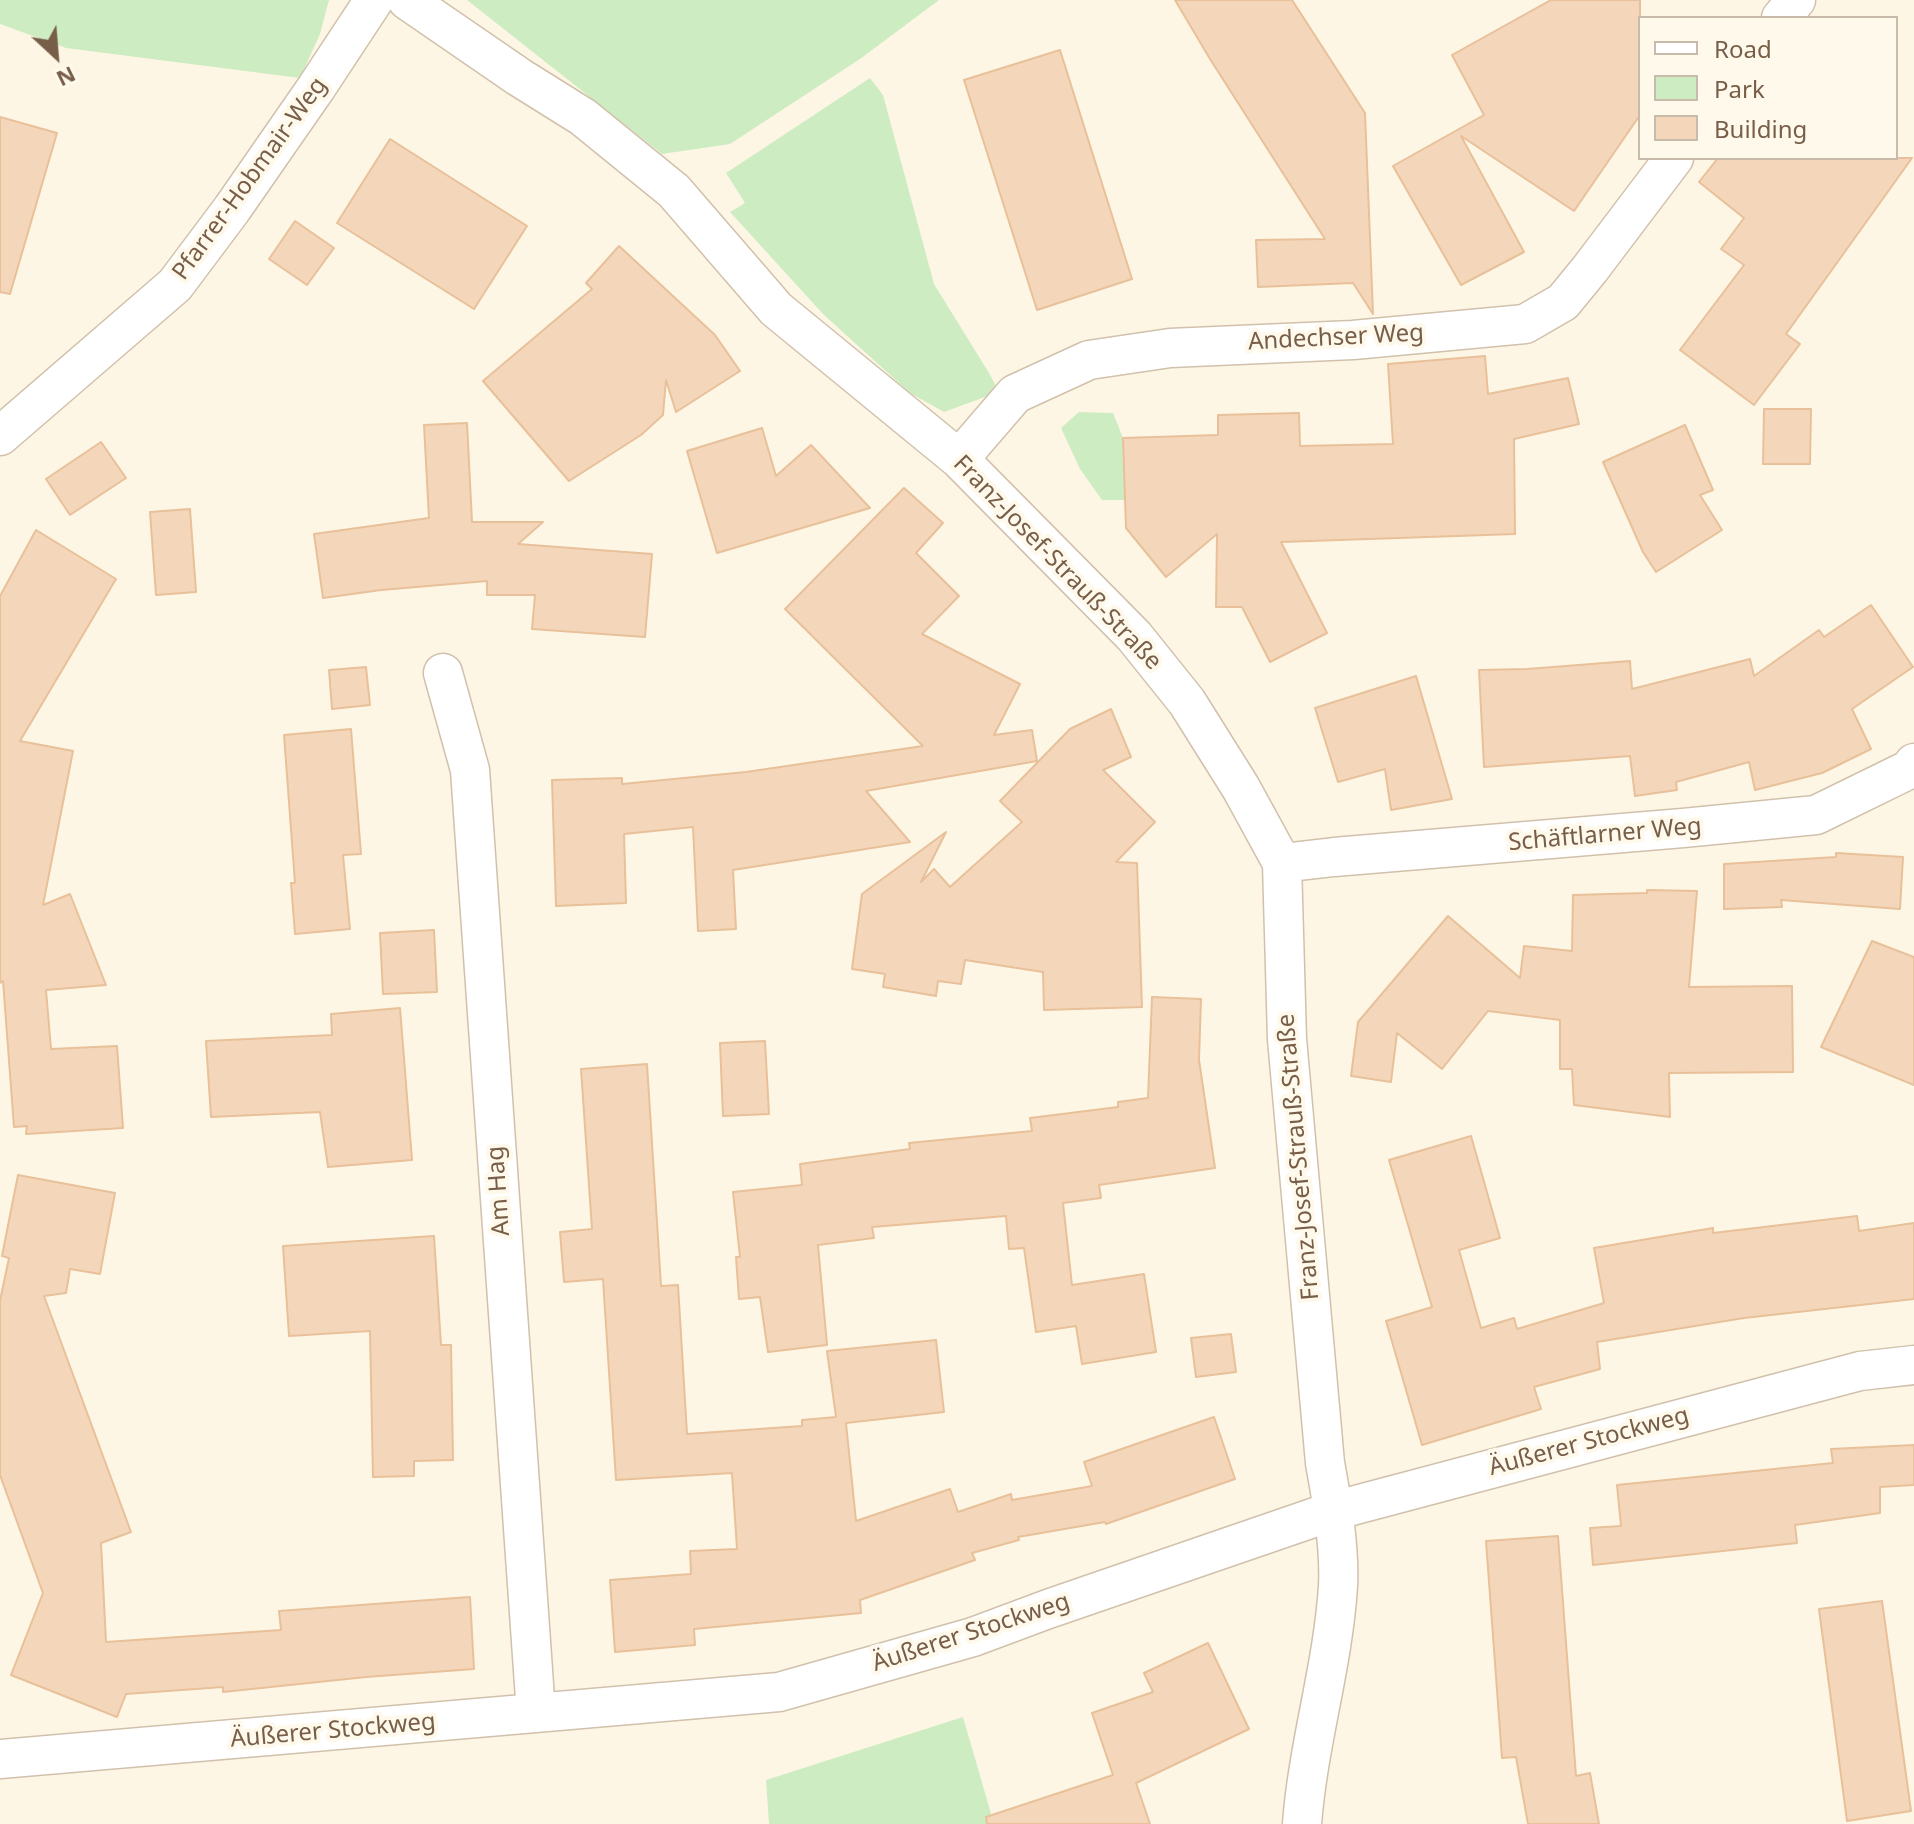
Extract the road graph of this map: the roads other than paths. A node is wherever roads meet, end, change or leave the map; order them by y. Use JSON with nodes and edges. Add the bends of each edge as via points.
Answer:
{"nodes":[{"id":1,"x":374,"y":0,"type":"edge"},
{"id":2,"x":407,"y":0,"type":"edge"},
{"id":3,"x":1796,"y":0,"type":"edge"},
{"id":4,"x":1783,"y":16,"type":"edge"},
{"id":5,"x":1672,"y":160,"type":"edge"},
{"id":6,"x":0,"y":436,"type":"edge"},
{"id":7,"x":959,"y":459,"type":"junction"},
{"id":8,"x":443,"y":673,"type":"dead end"},
{"id":9,"x":1913,"y":768,"type":"edge"},
{"id":10,"x":1282,"y":863,"type":"junction"},
{"id":11,"x":1914,"y":1365,"type":"edge"},
{"id":12,"x":1333,"y":1511,"type":"junction"},
{"id":13,"x":536,"y":1713,"type":"junction"},
{"id":14,"x":0,"y":1759,"type":"edge"},
{"id":15,"x":1302,"y":1824,"type":"edge"}],
"edges":[{"from":1,"to":6,"type":"street","name":"Pfarrer-Hobmair-Weg","via":[[175,285]]},
{"from":2,"to":7,"type":"street","name":"Franz-Josef-Strauß-Straße","via":[[583,117],[674,191],[776,309]]},
{"from":3,"to":4,"type":"street"},
{"from":5,"to":7,"type":"street","name":"Andechser Weg","via":[[1563,302],[1525,324],[1353,340],[1170,348],[1089,360],[1015,394]]},
{"from":7,"to":10,"type":"street","name":"Franz-Josef-Strauß-Straße","via":[[1134,636],[1187,702]]},
{"from":8,"to":13,"type":"street","name":"Am Hag","via":[[470,770]]},
{"from":9,"to":10,"type":"street","name":"Schäftlarner Weg","via":[[1816,815]]},
{"from":10,"to":12,"type":"street","name":"Franz-Josef-Strauß-Straße","via":[[1287,1039]]},
{"from":11,"to":12,"type":"street","name":"Äußerer Stockweg","via":[[1860,1371]]},
{"from":12,"to":13,"type":"street","name":"Äußerer Stockweg","via":[[973,1637],[779,1692]]},
{"from":12,"to":15,"type":"street","name":"Franz-Josef-Strauß-Straße","via":[[1338,1584]]},
{"from":13,"to":14,"type":"street","name":"Äußerer Stockweg"}]}
